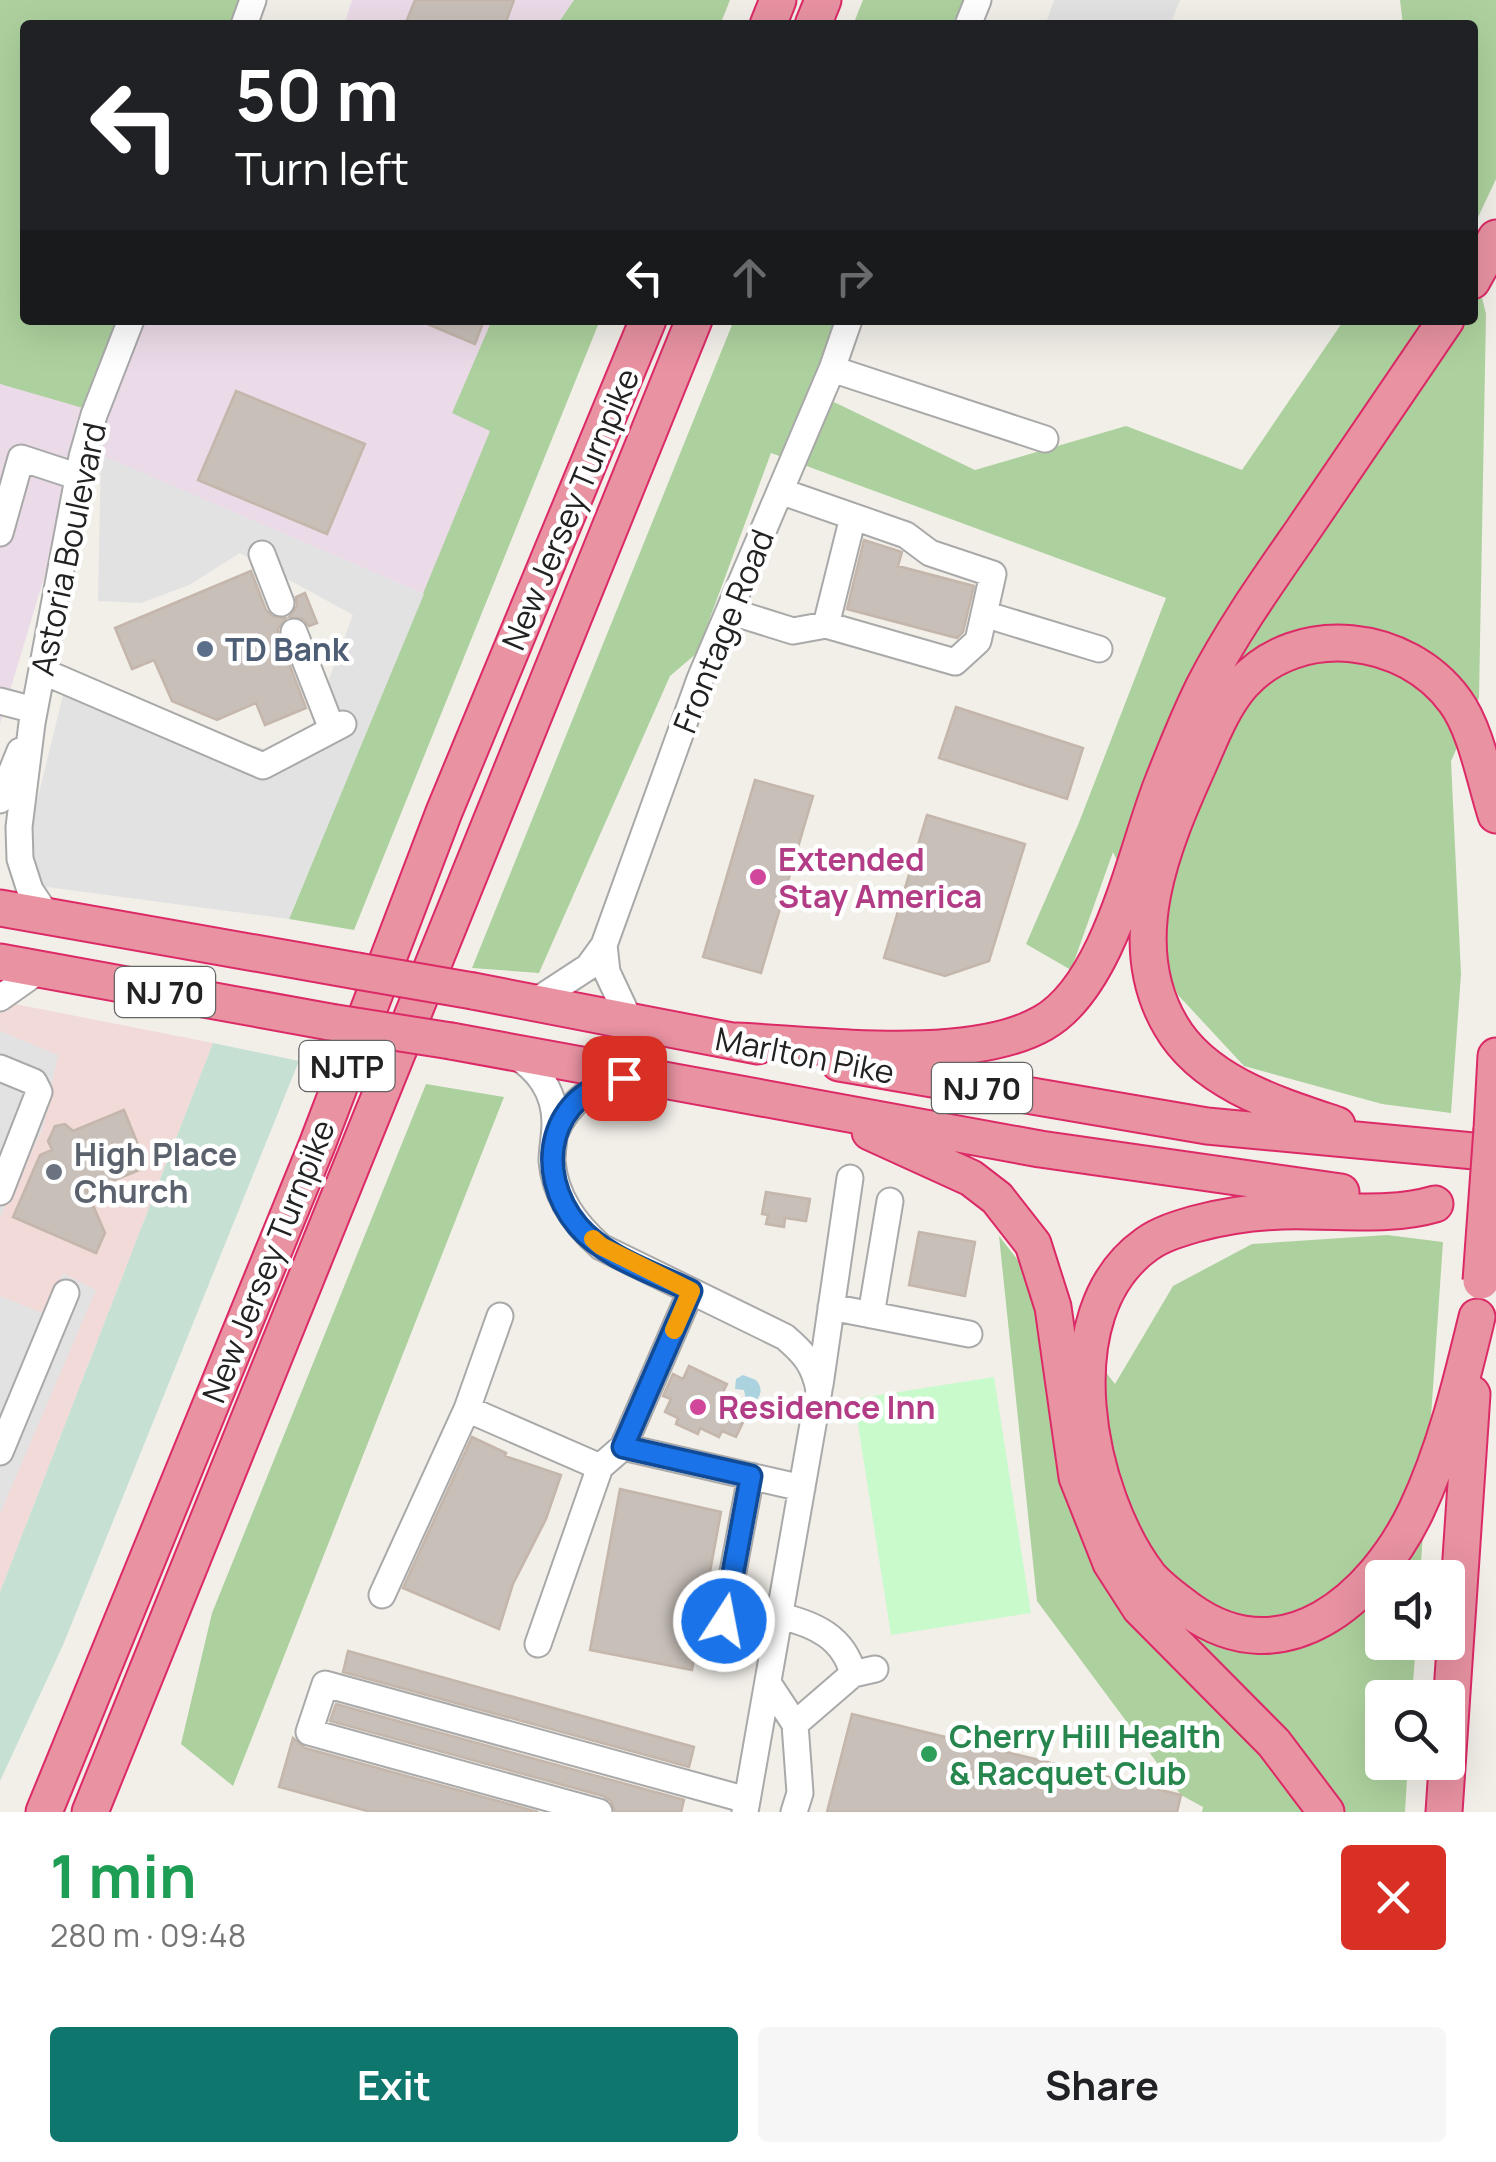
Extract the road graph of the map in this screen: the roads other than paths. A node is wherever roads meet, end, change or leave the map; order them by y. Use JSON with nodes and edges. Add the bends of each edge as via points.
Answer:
{"nodes":[{"id":1,"x":1496,"y":238,"type":"edge"},
{"id":2,"x":1478,"y":270,"type":"edge"},
{"id":3,"x":129,"y":325,"type":"edge"},
{"id":4,"x":646,"y":325,"type":"edge"},
{"id":5,"x":692,"y":325,"type":"edge"},
{"id":6,"x":847,"y":325,"type":"edge"},
{"id":7,"x":1443,"y":325,"type":"edge"},
{"id":8,"x":832,"y":369,"type":"junction"},
{"id":9,"x":1045,"y":439,"type":"dead end"},
{"id":10,"x":79,"y":477,"type":"junction"},
{"id":11,"x":780,"y":490,"type":"junction"},
{"id":12,"x":853,"y":517,"type":"junction"},
{"id":13,"x":0,"y":534,"type":"edge"},
{"id":14,"x":262,"y":554,"type":"dead end"},
{"id":15,"x":281,"y":603,"type":"dead end"},
{"id":16,"x":729,"y":611,"type":"junction"},
{"id":17,"x":984,"y":614,"type":"junction"},
{"id":18,"x":826,"y":625,"type":"junction"},
{"id":19,"x":294,"y":632,"type":"dead end"},
{"id":20,"x":1099,"y":650,"type":"dead end"},
{"id":21,"x":42,"y":671,"type":"junction"},
{"id":22,"x":0,"y":701,"type":"edge"},
{"id":23,"x":33,"y":716,"type":"junction"},
{"id":24,"x":0,"y":800,"type":"edge"},
{"id":25,"x":1496,"y":815,"type":"edge"},
{"id":26,"x":0,"y":908,"type":"edge"},
{"id":27,"x":48,"y":917,"type":"junction"},
{"id":28,"x":604,"y":944,"type":"junction"},
{"id":29,"x":0,"y":962,"type":"edge"},
{"id":30,"x":41,"y":969,"type":"junction"},
{"id":31,"x":0,"y":998,"type":"edge"},
{"id":32,"x":533,"y":1003,"type":"junction"},
{"id":33,"x":630,"y":1021,"type":"junction"},
{"id":34,"x":737,"y":1042,"type":"junction"},
{"id":35,"x":505,"y":1051,"type":"junction"},
{"id":36,"x":1496,"y":1056,"type":"edge"},
{"id":37,"x":0,"y":1068,"type":"edge"},
{"id":38,"x":648,"y":1077,"type":"junction"},
{"id":39,"x":814,"y":1108,"type":"junction"},
{"id":40,"x":555,"y":1133,"type":"junction"},
{"id":41,"x":1494,"y":1142,"type":"edge"},
{"id":42,"x":1390,"y":1144,"type":"junction"},
{"id":43,"x":850,"y":1178,"type":"dead end"},
{"id":44,"x":1,"y":1188,"type":"edge"},
{"id":45,"x":890,"y":1201,"type":"dead end"},
{"id":46,"x":1435,"y":1204,"type":"junction"},
{"id":47,"x":1496,"y":1209,"type":"edge"},
{"id":48,"x":691,"y":1291,"type":"junction"},
{"id":49,"x":66,"y":1293,"type":"dead end"},
{"id":50,"x":831,"y":1307,"type":"junction"},
{"id":51,"x":871,"y":1315,"type":"junction"},
{"id":52,"x":500,"y":1316,"type":"dead end"},
{"id":53,"x":1477,"y":1317,"type":"junction"},
{"id":54,"x":969,"y":1334,"type":"dead end"},
{"id":55,"x":819,"y":1390,"type":"junction"},
{"id":56,"x":467,"y":1409,"type":"junction"},
{"id":57,"x":623,"y":1447,"type":"junction"},
{"id":58,"x":0,"y":1452,"type":"edge"},
{"id":59,"x":600,"y":1467,"type":"junction"},
{"id":60,"x":751,"y":1476,"type":"junction"},
{"id":61,"x":802,"y":1488,"type":"junction"},
{"id":62,"x":382,"y":1595,"type":"dead end"},
{"id":63,"x":780,"y":1616,"type":"junction"},
{"id":64,"x":538,"y":1644,"type":"dead end"},
{"id":65,"x":717,"y":1657,"type":"dead end"},
{"id":66,"x":768,"y":1683,"type":"junction"},
{"id":67,"x":795,"y":1724,"type":"junction"},
{"id":68,"x":746,"y":1806,"type":"edge"},
{"id":69,"x":44,"y":1812,"type":"edge"},
{"id":70,"x":90,"y":1812,"type":"edge"},
{"id":71,"x":599,"y":1812,"type":"edge"},
{"id":72,"x":794,"y":1812,"type":"edge"},
{"id":73,"x":1326,"y":1812,"type":"edge"},
{"id":74,"x":1444,"y":1812,"type":"edge"}],
"edges":[{"from":1,"to":2,"type":"highway"},
{"from":3,"to":10,"type":"street","name":"Astoria Boulevard","via":[[94,414]]},
{"from":4,"to":69,"type":"highway","name":"New Jersey Turnpike","number":"NJTP"},
{"from":5,"to":70,"type":"highway","name":"New Jersey Turnpike","number":"NJTP"},
{"from":6,"to":8,"type":"street","name":"Frontage Road"},
{"from":7,"to":34,"type":"highway","via":[[1205,683],[1081,991],[1044,1023],[976,1046]]},
{"from":8,"to":9,"type":"street"},
{"from":8,"to":11,"type":"street","name":"Frontage Road"},
{"from":10,"to":13,"type":"street","via":[[21,458]]},
{"from":10,"to":21,"type":"street","name":"Astoria Boulevard"},
{"from":11,"to":12,"type":"street"},
{"from":11,"to":16,"type":"street","name":"Frontage Road"},
{"from":12,"to":17,"type":"street","via":[[994,574]]},
{"from":12,"to":18,"type":"street"},
{"from":14,"to":15,"type":"street"},
{"from":16,"to":18,"type":"street","via":[[793,631]]},
{"from":16,"to":28,"type":"street","name":"Frontage Road"},
{"from":17,"to":18,"type":"street","via":[[978,641],[954,662]]},
{"from":17,"to":20,"type":"street"},
{"from":19,"to":21,"type":"street","via":[[338,727],[263,766]]},
{"from":21,"to":23,"type":"street","name":"Astoria Boulevard"},
{"from":22,"to":23,"type":"street"},
{"from":23,"to":24,"type":"street","name":"Astoria Boulevard"},
{"from":23,"to":27,"type":"street","name":"Astoria Boulevard","via":[[20,859]]},
{"from":25,"to":42,"type":"highway","via":[[1468,727],[1448,693],[1417,664],[1348,642],[1276,656],[1241,686],[1220,718],[1165,845],[1151,904],[1150,969],[1170,1025],[1188,1050],[1265,1098]]},
{"from":26,"to":27,"type":"highway","name":"Marlton Pike","number":"NJ 70"},
{"from":27,"to":32,"type":"highway","name":"Marlton Pike","number":"NJ 70","bridge":true},
{"from":28,"to":32,"type":"street","name":"Frontage Road","via":[[588,967]]},
{"from":28,"to":33,"type":"street","via":[[607,972]]},
{"from":29,"to":30,"type":"highway","name":"Marlton Pike","number":"NJ 70"},
{"from":30,"to":31,"type":"street"},
{"from":30,"to":35,"type":"highway","name":"Marlton Pike","number":"NJ 70","bridge":true},
{"from":32,"to":33,"type":"highway","name":"Marlton Pike","number":"NJ 70"},
{"from":33,"to":34,"type":"highway","name":"Marlton Pike","number":"NJ 70"},
{"from":34,"to":42,"type":"highway","name":"Marlton Pike","number":"NJ 70","via":[[1207,1126]]},
{"from":35,"to":38,"type":"highway","name":"Marlton Pike","number":"NJ 70"},
{"from":35,"to":40,"type":"street","via":[[544,1084]]},
{"from":36,"to":41,"type":"highway"},
{"from":37,"to":44,"type":"street","via":[[34,1082],[39,1092]]},
{"from":38,"to":39,"type":"highway","name":"Marlton Pike","number":"NJ 70"},
{"from":38,"to":40,"type":"street","via":[[617,1079],[588,1092]]},
{"from":39,"to":46,"type":"highway","name":"Marlton Pike","number":"NJ 70","via":[[1040,1149]]},
{"from":39,"to":73,"type":"highway","via":[[971,1178],[1016,1220],[1045,1275],[1071,1452],[1111,1563],[1140,1608],[1274,1744]]},
{"from":40,"to":48,"type":"street","via":[[558,1189],[579,1227],[601,1246]]},
{"from":41,"to":42,"type":"highway","name":"Marlton Pike","number":"NJ 70"},
{"from":41,"to":53,"type":"highway","bridge":true},
{"from":43,"to":50,"type":"street"},
{"from":45,"to":51,"type":"street"},
{"from":46,"to":47,"type":"highway","name":"Marlton Pike","number":"NJ 70"},
{"from":46,"to":53,"type":"highway","via":[[1214,1219],[1145,1245],[1123,1267],[1100,1302],[1090,1338],[1091,1430],[1106,1491],[1151,1578],[1204,1621],[1241,1635],[1304,1629],[1336,1612],[1364,1589],[1415,1513],[1450,1423]]},
{"from":48,"to":55,"type":"street","via":[[786,1337],[808,1356]]},
{"from":48,"to":57,"type":"street"},
{"from":49,"to":58,"type":"street"},
{"from":50,"to":51,"type":"street"},
{"from":50,"to":55,"type":"street"},
{"from":51,"to":54,"type":"street"},
{"from":52,"to":56,"type":"street"},
{"from":53,"to":74,"type":"highway"},
{"from":55,"to":61,"type":"street"},
{"from":56,"to":59,"type":"street"},
{"from":56,"to":62,"type":"street"},
{"from":57,"to":59,"type":"street"},
{"from":57,"to":60,"type":"street"},
{"from":59,"to":64,"type":"street"},
{"from":60,"to":61,"type":"street"},
{"from":60,"to":65,"type":"street"},
{"from":61,"to":63,"type":"street"},
{"from":63,"to":66,"type":"street"},
{"from":63,"to":67,"type":"street","via":[[830,1634],[864,1671]]},
{"from":66,"to":67,"type":"street"},
{"from":66,"to":68,"type":"street"},
{"from":67,"to":72,"type":"street","via":[[800,1793]]},
{"from":68,"to":71,"type":"street","via":[[325,1684],[309,1732]]}]}
